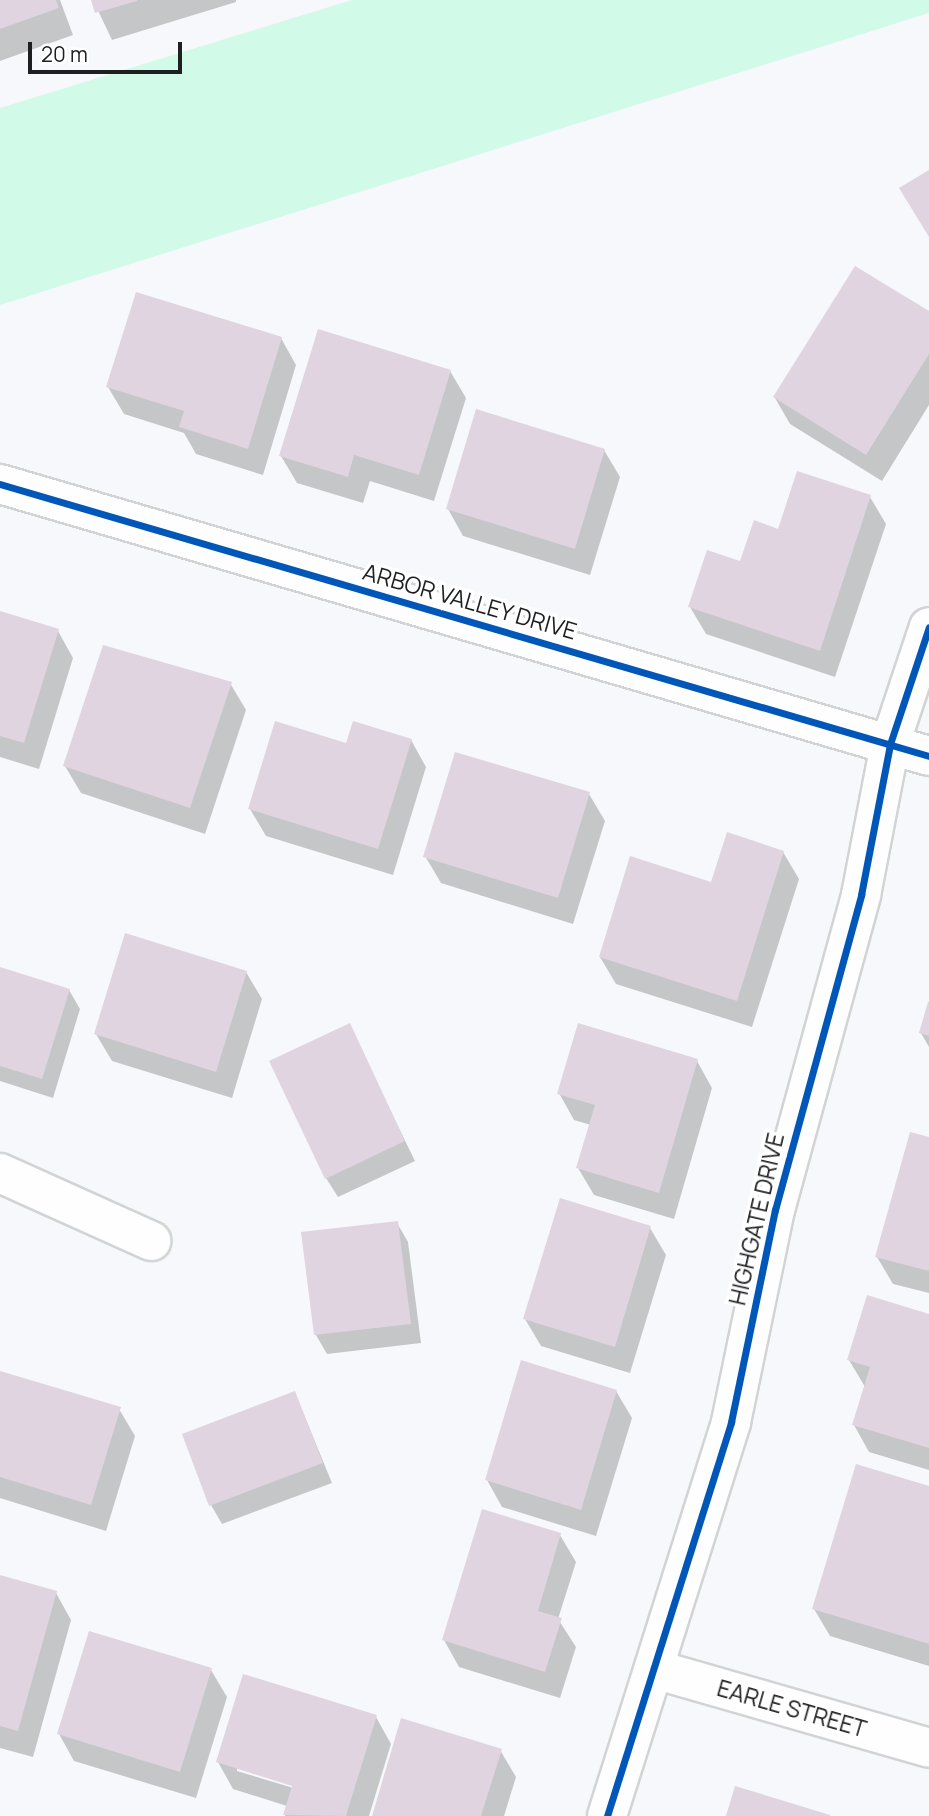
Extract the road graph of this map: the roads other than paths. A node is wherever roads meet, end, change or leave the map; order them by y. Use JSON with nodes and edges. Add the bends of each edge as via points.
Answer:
{"nodes":[{"id":1,"x":0,"y":484,"type":"edge"},
{"id":2,"x":929,"y":628,"type":"edge"},
{"id":3,"x":890,"y":744,"type":"junction"},
{"id":4,"x":929,"y":756,"type":"edge"},
{"id":5,"x":0,"y":1173,"type":"edge"},
{"id":6,"x":151,"y":1241,"type":"dead end"},
{"id":7,"x":654,"y":1669,"type":"junction"},
{"id":8,"x":929,"y":1748,"type":"edge"},
{"id":9,"x":607,"y":1816,"type":"edge"}],
"edges":[{"from":1,"to":3,"type":"street","name":"ARBOR VALLEY DRIVE"},
{"from":2,"to":3,"type":"street","name":"HIGHGATE DRIVE"},
{"from":3,"to":4,"type":"street","name":"ARBOR VALLEY DRIVE"},
{"from":3,"to":7,"type":"street","name":"HIGHGATE DRIVE","via":[[861,895],[775,1210],[731,1422]]},
{"from":5,"to":6,"type":"street"},
{"from":7,"to":8,"type":"street","name":"EARLE STREET"},
{"from":7,"to":9,"type":"street","name":"HIGHGATE DRIVE"}]}
